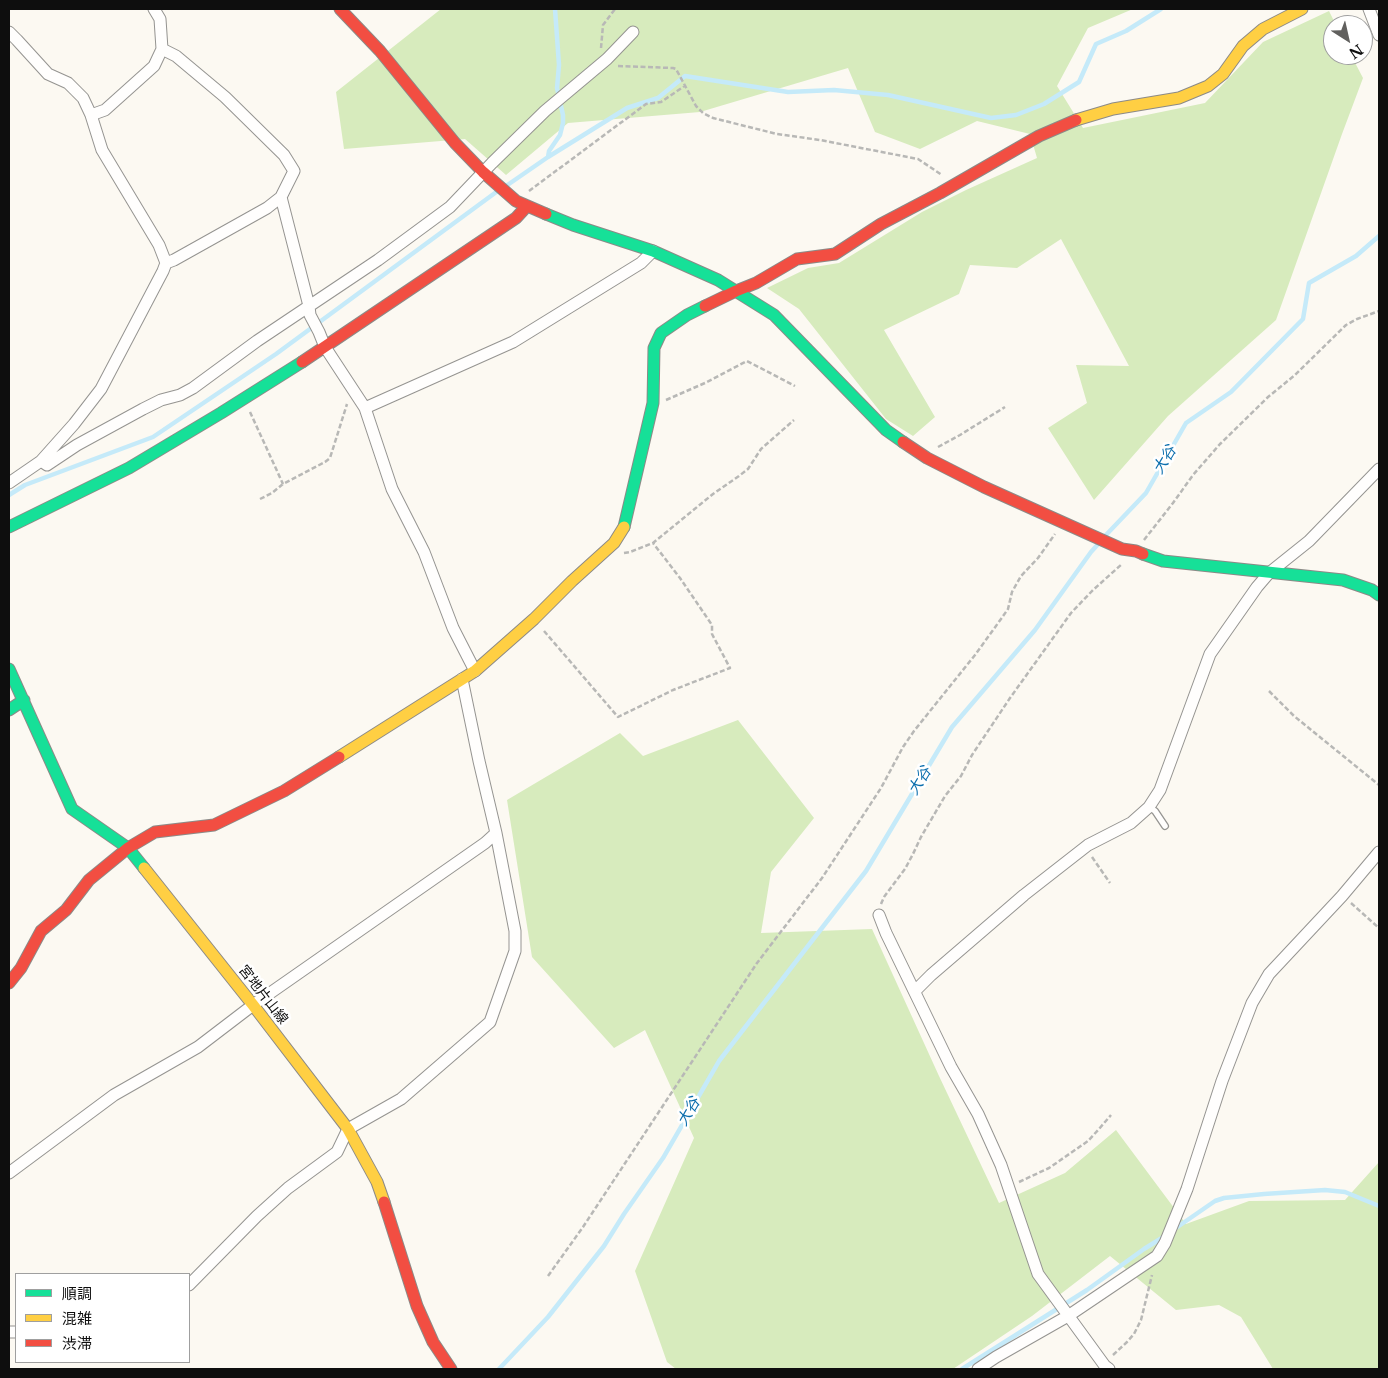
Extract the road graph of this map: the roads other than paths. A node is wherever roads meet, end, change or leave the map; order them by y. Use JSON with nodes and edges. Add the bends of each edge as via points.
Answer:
{"nodes":[{"id":1,"x":154,"y":9,"type":"edge"},
{"id":2,"x":340,"y":9,"type":"edge"},
{"id":3,"x":1302,"y":9,"type":"edge"},
{"id":4,"x":1370,"y":9,"type":"edge"},
{"id":5,"x":9,"y":32,"type":"edge"},
{"id":6,"x":634,"y":32,"type":"dead end"},
{"id":7,"x":1379,"y":35,"type":"edge"},
{"id":8,"x":162,"y":49,"type":"junction"},
{"id":9,"x":91,"y":115,"type":"junction"},
{"id":10,"x":483,"y":172,"type":"junction"},
{"id":11,"x":281,"y":197,"type":"junction"},
{"id":12,"x":527,"y":206,"type":"junction"},
{"id":13,"x":653,"y":252,"type":"junction"},
{"id":14,"x":166,"y":262,"type":"junction"},
{"id":15,"x":736,"y":291,"type":"junction"},
{"id":16,"x":309,"y":306,"type":"junction"},
{"id":17,"x":325,"y":347,"type":"junction"},
{"id":18,"x":365,"y":408,"type":"junction"},
{"id":19,"x":41,"y":461,"type":"junction"},
{"id":20,"x":1379,"y":469,"type":"edge"},
{"id":21,"x":9,"y":484,"type":"edge"},
{"id":22,"x":9,"y":527,"type":"edge"},
{"id":23,"x":1269,"y":573,"type":"junction"},
{"id":24,"x":1379,"y":594,"type":"edge"},
{"id":25,"x":9,"y":669,"type":"edge"},
{"id":26,"x":475,"y":670,"type":"junction"},
{"id":27,"x":462,"y":680,"type":"junction"},
{"id":28,"x":24,"y":700,"type":"junction"},
{"id":29,"x":9,"y":710,"type":"edge"},
{"id":30,"x":1150,"y":807,"type":"junction"},
{"id":31,"x":1165,"y":826,"type":"dead end"},
{"id":32,"x":496,"y":834,"type":"junction"},
{"id":33,"x":128,"y":848,"type":"junction"},
{"id":34,"x":1379,"y":852,"type":"edge"},
{"id":35,"x":879,"y":915,"type":"road end"},
{"id":36,"x":9,"y":983,"type":"edge"},
{"id":37,"x":915,"y":991,"type":"junction"},
{"id":38,"x":253,"y":1005,"type":"junction"},
{"id":39,"x":348,"y":1128,"type":"junction"},
{"id":40,"x":9,"y":1173,"type":"edge"},
{"id":41,"x":190,"y":1284,"type":"edge"},
{"id":42,"x":1068,"y":1316,"type":"junction"},
{"id":43,"x":1106,"y":1367,"type":"edge"},
{"id":44,"x":451,"y":1369,"type":"edge"},
{"id":45,"x":978,"y":1369,"type":"edge"}],
"edges":[{"from":1,"to":8,"type":"street","via":[[160,19]]},
{"from":2,"to":10,"type":"street","via":[[380,50],[455,143]]},
{"from":3,"to":15,"type":"street","via":[[1263,30],[1243,46],[1223,74],[1208,86],[1179,98],[1081,118],[1039,136],[881,224],[834,254],[797,259]]},
{"from":4,"to":7,"type":"street"},
{"from":5,"to":9,"type":"street","via":[[48,74],[68,83],[83,98]]},
{"from":6,"to":10,"type":"street","via":[[546,110]]},
{"from":8,"to":9,"type":"street","via":[[154,66],[104,110]]},
{"from":8,"to":11,"type":"street","via":[[176,56],[225,96],[284,155],[294,171]]},
{"from":9,"to":14,"type":"street","via":[[102,150]]},
{"from":10,"to":12,"type":"street","via":[[516,201]]},
{"from":10,"to":16,"type":"street","via":[[450,207]]},
{"from":11,"to":14,"type":"street","via":[[267,208]]},
{"from":11,"to":16,"type":"street"},
{"from":12,"to":13,"type":"street"},
{"from":12,"to":17,"type":"street","via":[[516,218]]},
{"from":13,"to":15,"type":"street"},
{"from":13,"to":18,"type":"street","via":[[641,263],[513,342]]},
{"from":14,"to":19,"type":"street","via":[[101,390]]},
{"from":15,"to":23,"type":"street","via":[[774,315],[886,430],[927,458],[1122,549],[1163,560]]},
{"from":15,"to":26,"type":"street","via":[[688,315],[661,333],[654,348],[653,403],[625,526],[614,543]]},
{"from":16,"to":17,"type":"street"},
{"from":16,"to":19,"type":"street","via":[[193,388],[143,409],[46,465]]},
{"from":17,"to":18,"type":"street"},
{"from":17,"to":22,"type":"street","via":[[129,468]]},
{"from":18,"to":26,"type":"street","via":[[392,489],[424,552],[453,628]]},
{"from":19,"to":21,"type":"street"},
{"from":20,"to":23,"type":"street","via":[[1309,541]]},
{"from":23,"to":24,"type":"street","via":[[1343,580]]},
{"from":23,"to":30,"type":"street","via":[[1210,654],[1160,790]]},
{"from":25,"to":28,"type":"street","name":"宮地片山線"},
{"from":26,"to":27,"type":"street"},
{"from":27,"to":32,"type":"street"},
{"from":27,"to":33,"type":"street","via":[[284,791],[214,824],[155,832]]},
{"from":28,"to":29,"type":"street"},
{"from":28,"to":33,"type":"street","name":"宮地片山線","via":[[72,809]]},
{"from":30,"to":31,"type":"lane"},
{"from":30,"to":37,"type":"street","via":[[1131,822],[1086,847],[1024,895]]},
{"from":32,"to":38,"type":"street"},
{"from":32,"to":39,"type":"street","via":[[515,931],[515,951],[490,1022],[401,1099]]},
{"from":33,"to":36,"type":"street","via":[[89,880],[66,910],[41,932]]},
{"from":33,"to":38,"type":"street","name":"宮地片山線"},
{"from":34,"to":42,"type":"street","via":[[1269,974],[1252,1003],[1222,1081],[1187,1189],[1157,1256]]},
{"from":35,"to":37,"type":"street"},
{"from":37,"to":42,"type":"street","via":[[1001,1164],[1038,1274]]},
{"from":38,"to":39,"type":"street","name":"宮地片山線"},
{"from":38,"to":40,"type":"street","via":[[198,1047],[114,1095]]},
{"from":39,"to":41,"type":"street","via":[[337,1152],[288,1188]]},
{"from":39,"to":44,"type":"street","name":"宮地片山線","via":[[377,1182],[417,1306],[433,1342]]},
{"from":42,"to":43,"type":"street"},
{"from":42,"to":45,"type":"street"}]}
